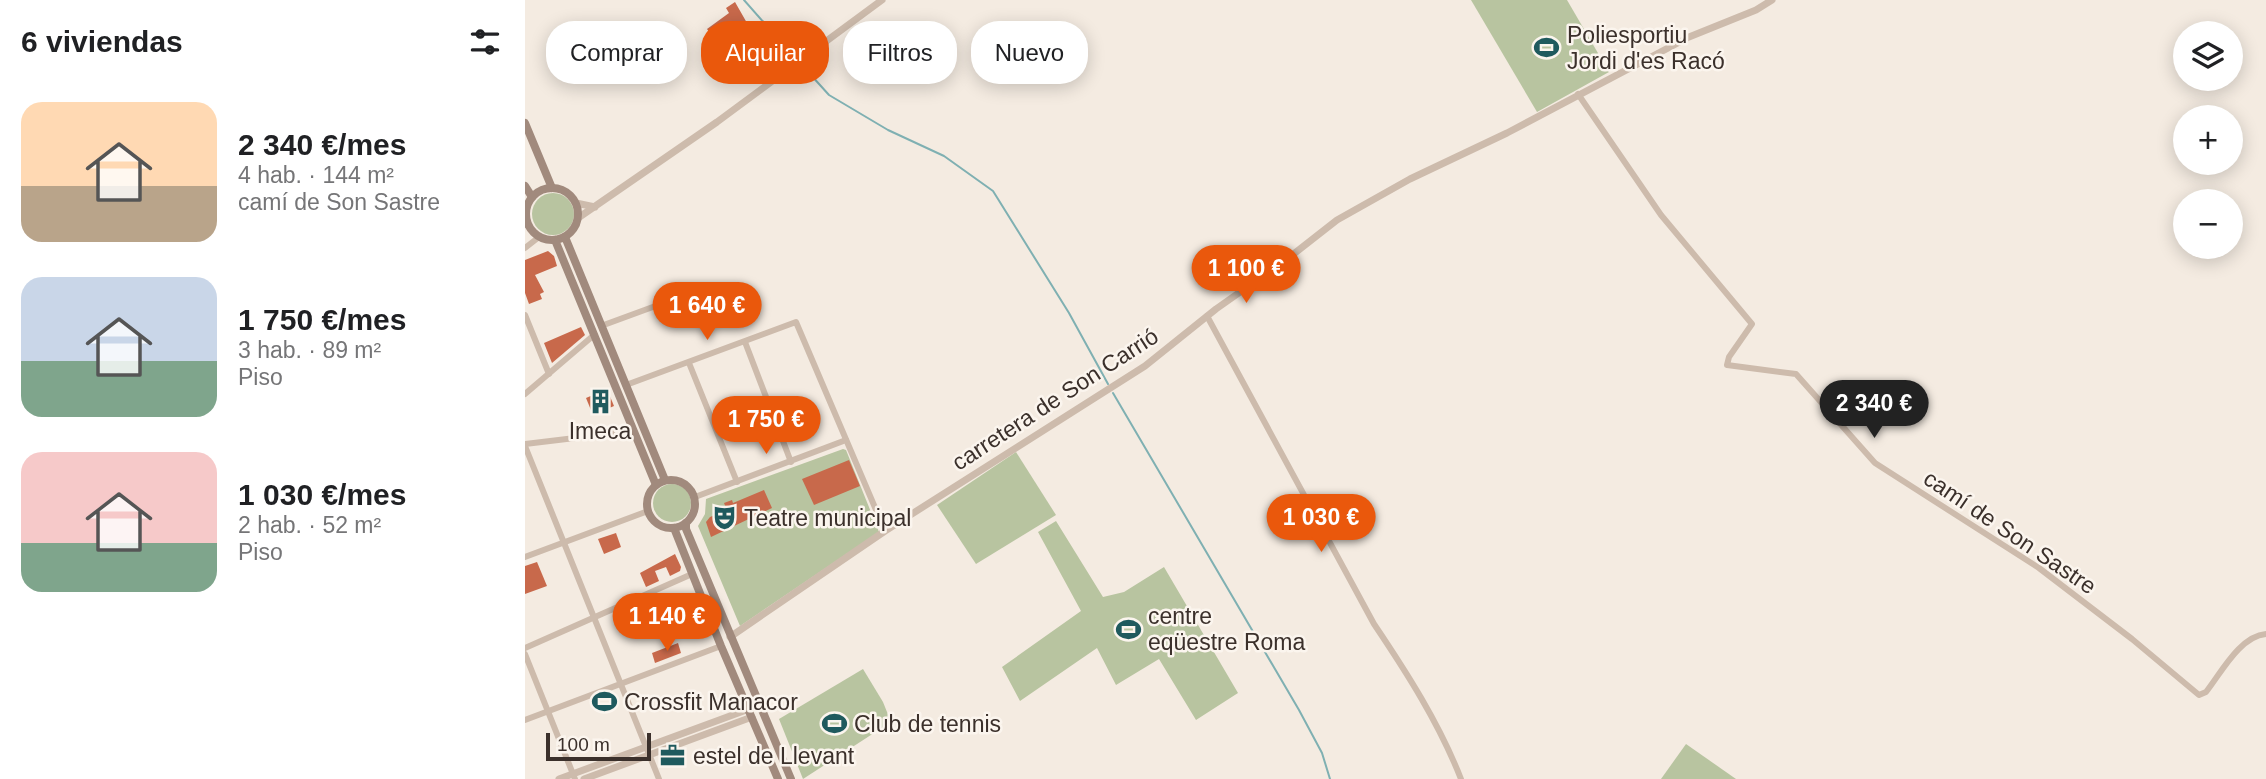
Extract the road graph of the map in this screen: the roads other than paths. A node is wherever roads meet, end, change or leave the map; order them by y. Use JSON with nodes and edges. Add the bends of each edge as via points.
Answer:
{"nodes":[{"id":1,"x":882,"y":0,"type":"edge"},
{"id":2,"x":1772,"y":0,"type":"edge"},
{"id":3,"x":1578,"y":94,"type":"junction"},
{"id":4,"x":525,"y":122,"type":"edge"},
{"id":5,"x":525,"y":186,"type":"edge"},
{"id":6,"x":552,"y":188,"type":"junction"},
{"id":7,"x":532,"y":197,"type":"junction"},
{"id":8,"x":576,"y":203,"type":"junction"},
{"id":9,"x":596,"y":207,"type":"junction"},
{"id":10,"x":526,"y":209,"type":"edge"},
{"id":11,"x":579,"y":218,"type":"junction"},
{"id":12,"x":526,"y":224,"type":"edge"},
{"id":13,"x":539,"y":237,"type":"junction"},
{"id":14,"x":565,"y":237,"type":"junction"},
{"id":15,"x":555,"y":240,"type":"junction"},
{"id":16,"x":525,"y":248,"type":"edge"},
{"id":17,"x":680,"y":298,"type":"dead end"},
{"id":18,"x":525,"y":315,"type":"edge"},
{"id":19,"x":1207,"y":316,"type":"junction"},
{"id":20,"x":601,"y":327,"type":"junction"},
{"id":21,"x":594,"y":335,"type":"junction"},
{"id":22,"x":745,"y":342,"type":"junction"},
{"id":23,"x":689,"y":363,"type":"junction"},
{"id":24,"x":549,"y":374,"type":"junction"},
{"id":25,"x":626,"y":385,"type":"junction"},
{"id":26,"x":525,"y":394,"type":"edge"},
{"id":27,"x":633,"y":430,"type":"junction"},
{"id":28,"x":846,"y":440,"type":"junction"},
{"id":29,"x":525,"y":445,"type":"edge"},
{"id":30,"x":791,"y":462,"type":"junction"},
{"id":31,"x":665,"y":480,"type":"junction"},
{"id":32,"x":737,"y":482,"type":"junction"},
{"id":33,"x":656,"y":485,"type":"junction"},
{"id":34,"x":695,"y":497,"type":"junction"},
{"id":35,"x":648,"y":511,"type":"junction"},
{"id":36,"x":686,"y":523,"type":"junction"},
{"id":37,"x":674,"y":528,"type":"junction"},
{"id":38,"x":885,"y":531,"type":"junction"},
{"id":39,"x":565,"y":543,"type":"junction"},
{"id":40,"x":525,"y":557,"type":"edge"},
{"id":41,"x":692,"y":574,"type":"junction"},
{"id":42,"x":595,"y":617,"type":"junction"},
{"id":43,"x":2266,"y":634,"type":"edge"},
{"id":44,"x":730,"y":637,"type":"junction"},
{"id":45,"x":720,"y":646,"type":"junction"},
{"id":46,"x":525,"y":648,"type":"edge"},
{"id":47,"x":525,"y":653,"type":"edge"},
{"id":48,"x":619,"y":684,"type":"junction"},
{"id":49,"x":548,"y":711,"type":"junction"},
{"id":50,"x":750,"y":713,"type":"junction"},
{"id":51,"x":525,"y":720,"type":"edge"},
{"id":52,"x":647,"y":751,"type":"junction"},
{"id":53,"x":574,"y":777,"type":"edge"},
{"id":54,"x":559,"y":779,"type":"edge"},
{"id":55,"x":584,"y":779,"type":"edge"},
{"id":56,"x":659,"y":779,"type":"edge"},
{"id":57,"x":778,"y":779,"type":"edge"},
{"id":58,"x":791,"y":779,"type":"edge"},
{"id":59,"x":1461,"y":779,"type":"edge"}],
"edges":[{"from":1,"to":9,"type":"street"},
{"from":2,"to":3,"type":"street","name":"carretera de Son Carrió"},
{"from":3,"to":19,"type":"street","name":"carretera de Son Carrió","via":[[1337,220]]},
{"from":3,"to":43,"type":"street","name":"camí de Son Sastre","via":[[1661,215],[1752,324],[1727,365],[1796,374],[1875,463],[2039,568],[2199,695],[2242,647],[2256,635]]},
{"from":4,"to":6,"type":"main road"},
{"from":5,"to":7,"type":"main road"},
{"from":6,"to":7,"type":"main road"},
{"from":6,"to":8,"type":"main road","via":[[562,190]]},
{"from":7,"to":10,"type":"main road"},
{"from":8,"to":9,"type":"street"},
{"from":8,"to":11,"type":"main road"},
{"from":9,"to":11,"type":"street"},
{"from":10,"to":12,"type":"main road"},
{"from":11,"to":14,"type":"main road"},
{"from":12,"to":13,"type":"main road"},
{"from":13,"to":15,"type":"main road"},
{"from":13,"to":16,"type":"street"},
{"from":14,"to":15,"type":"main road"},
{"from":14,"to":20,"type":"main road"},
{"from":15,"to":21,"type":"main road"},
{"from":17,"to":20,"type":"street"},
{"from":18,"to":24,"type":"street"},
{"from":19,"to":38,"type":"street","name":"carretera de Son Carrió","via":[[1145,366]]},
{"from":19,"to":59,"type":"street","via":[[1374,624],[1442,736]]},
{"from":20,"to":25,"type":"main road"},
{"from":21,"to":24,"type":"street"},
{"from":21,"to":27,"type":"main road"},
{"from":22,"to":23,"type":"street"},
{"from":22,"to":28,"type":"street","via":[[796,322]]},
{"from":22,"to":30,"type":"street"},
{"from":23,"to":25,"type":"street"},
{"from":23,"to":32,"type":"street"},
{"from":24,"to":26,"type":"street"},
{"from":25,"to":31,"type":"main road"},
{"from":27,"to":29,"type":"street"},
{"from":27,"to":33,"type":"main road"},
{"from":28,"to":30,"type":"street"},
{"from":28,"to":38,"type":"street"},
{"from":29,"to":39,"type":"street"},
{"from":30,"to":32,"type":"street"},
{"from":31,"to":33,"type":"main road"},
{"from":31,"to":34,"type":"main road","via":[[683,482]]},
{"from":32,"to":34,"type":"street"},
{"from":33,"to":35,"type":"main road","via":[[648,498]]},
{"from":34,"to":36,"type":"main road","via":[[696,506]]},
{"from":35,"to":37,"type":"main road","via":[[654,521]]},
{"from":35,"to":39,"type":"street"},
{"from":36,"to":37,"type":"main road"},
{"from":36,"to":44,"type":"main road"},
{"from":37,"to":41,"type":"main road"},
{"from":38,"to":44,"type":"street","name":"carretera de Son Carrió"},
{"from":39,"to":40,"type":"street"},
{"from":39,"to":42,"type":"street"},
{"from":41,"to":42,"type":"street"},
{"from":41,"to":45,"type":"main road"},
{"from":42,"to":46,"type":"street"},
{"from":42,"to":48,"type":"street"},
{"from":44,"to":58,"type":"main road"},
{"from":45,"to":48,"type":"street"},
{"from":45,"to":50,"type":"main road"},
{"from":47,"to":49,"type":"street"},
{"from":48,"to":49,"type":"street"},
{"from":48,"to":52,"type":"street"},
{"from":49,"to":51,"type":"street"},
{"from":49,"to":53,"type":"street"},
{"from":50,"to":52,"type":"street"},
{"from":50,"to":57,"type":"main road"},
{"from":52,"to":53,"type":"street"},
{"from":52,"to":55,"type":"street"},
{"from":52,"to":56,"type":"street"},
{"from":53,"to":54,"type":"street"}]}
